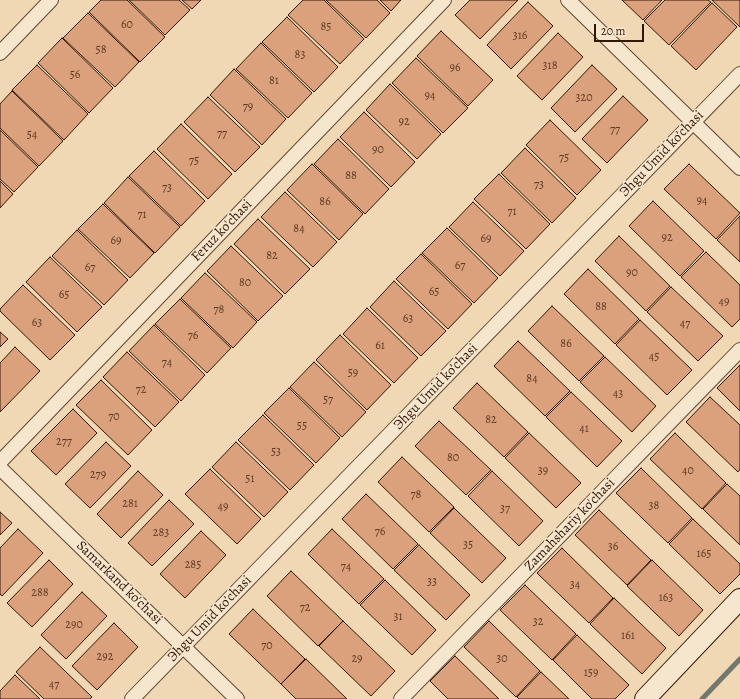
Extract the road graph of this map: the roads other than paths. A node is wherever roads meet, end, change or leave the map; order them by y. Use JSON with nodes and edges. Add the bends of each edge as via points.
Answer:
{"nodes":[{"id":1,"x":51,"y":0,"type":"edge"},
{"id":2,"x":444,"y":0,"type":"edge"},
{"id":3,"x":568,"y":0,"type":"edge"},
{"id":4,"x":0,"y":53,"type":"edge"},
{"id":5,"x":740,"y":74,"type":"edge"},
{"id":6,"x":693,"y":122,"type":"junction"},
{"id":7,"x":740,"y":168,"type":"edge"},
{"id":8,"x":740,"y":350,"type":"edge"},
{"id":9,"x":0,"y":462,"type":"edge"},
{"id":10,"x":0,"y":468,"type":"edge"},
{"id":11,"x":740,"y":599,"type":"edge"},
{"id":12,"x":184,"y":646,"type":"junction"},
{"id":13,"x":132,"y":699,"type":"edge"},
{"id":14,"x":237,"y":699,"type":"edge"},
{"id":15,"x":401,"y":699,"type":"edge"},
{"id":16,"x":645,"y":699,"type":"edge"}],
"edges":[{"from":1,"to":4,"type":"street"},
{"from":2,"to":9,"type":"street","name":"Feruz ko'chasi"},
{"from":3,"to":6,"type":"street"},
{"from":5,"to":6,"type":"street","name":"Эhgu Umid ko’chasi"},
{"from":6,"to":7,"type":"street"},
{"from":6,"to":12,"type":"street","name":"Эhgu Umid ko’chasi"},
{"from":8,"to":15,"type":"street","name":"Zamahshariy ko'chasi"},
{"from":10,"to":12,"type":"street","name":"Samarkand ko'chasi"},
{"from":11,"to":16,"type":"main road"},
{"from":12,"to":13,"type":"street","name":"Эhgu Umid ko’chasi"},
{"from":12,"to":14,"type":"street","name":"Samarkand ko'chasi"}]}
